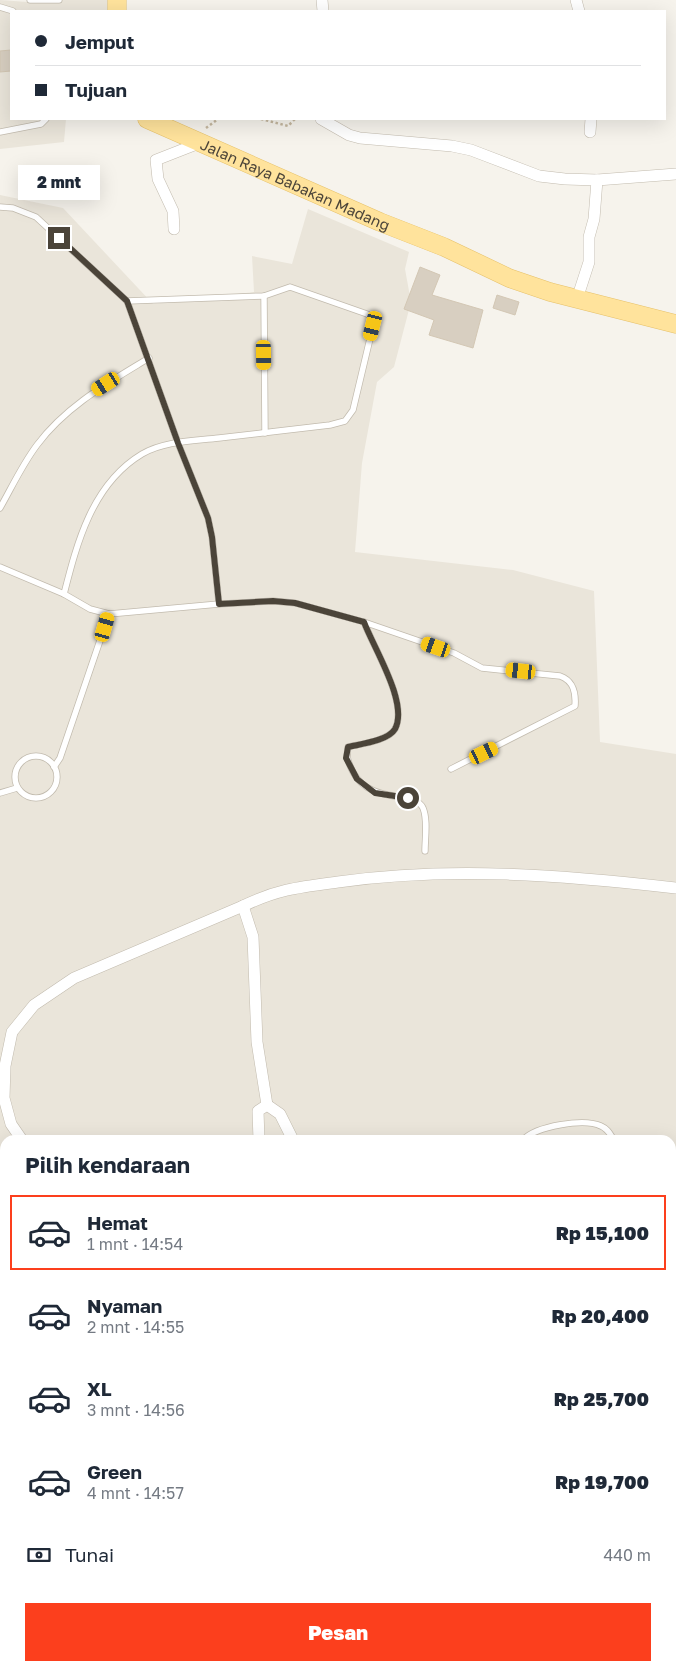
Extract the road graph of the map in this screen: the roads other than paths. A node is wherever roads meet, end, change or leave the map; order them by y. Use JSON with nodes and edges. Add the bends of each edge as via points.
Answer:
{"nodes":[{"id":1,"x":30,"y":0,"type":"edge"},
{"id":2,"x":59,"y":0,"type":"edge"},
{"id":3,"x":45,"y":120,"type":"edge"},
{"id":4,"x":149,"y":120,"type":"edge"},
{"id":5,"x":323,"y":120,"type":"edge"},
{"id":6,"x":591,"y":120,"type":"edge"},
{"id":7,"x":0,"y":132,"type":"edge"},
{"id":8,"x":590,"y":132,"type":"dead end"},
{"id":9,"x":202,"y":142,"type":"junction"},
{"id":10,"x":676,"y":174,"type":"edge"},
{"id":11,"x":596,"y":180,"type":"junction"},
{"id":12,"x":0,"y":207,"type":"edge"},
{"id":13,"x":174,"y":229,"type":"dead end"},
{"id":14,"x":264,"y":296,"type":"junction"},
{"id":15,"x":577,"y":300,"type":"junction"},
{"id":16,"x":127,"y":301,"type":"junction"},
{"id":17,"x":676,"y":324,"type":"edge"},
{"id":18,"x":149,"y":358,"type":"junction"},
{"id":19,"x":265,"y":433,"type":"junction"},
{"id":20,"x":178,"y":443,"type":"junction"},
{"id":21,"x":0,"y":508,"type":"edge"},
{"id":22,"x":0,"y":567,"type":"edge"},
{"id":23,"x":64,"y":594,"type":"junction"},
{"id":24,"x":219,"y":604,"type":"junction"},
{"id":25,"x":109,"y":614,"type":"junction"},
{"id":26,"x":364,"y":622,"type":"junction"},
{"id":27,"x":54,"y":767,"type":"junction"},
{"id":28,"x":451,"y":769,"type":"dead end"},
{"id":29,"x":17,"y":788,"type":"junction"},
{"id":30,"x":0,"y":793,"type":"edge"},
{"id":31,"x":425,"y":851,"type":"dead end"},
{"id":32,"x":676,"y":888,"type":"edge"},
{"id":33,"x":243,"y":906,"type":"junction"},
{"id":34,"x":267,"y":1105,"type":"junction"},
{"id":35,"x":19,"y":1135,"type":"edge"},
{"id":36,"x":258,"y":1135,"type":"edge"},
{"id":37,"x":290,"y":1135,"type":"edge"},
{"id":38,"x":528,"y":1135,"type":"edge"},
{"id":39,"x":612,"y":1135,"type":"edge"}],
"edges":[{"from":1,"to":2,"type":"lane"},
{"from":3,"to":7,"type":"lane","via":[[41,124]]},
{"from":4,"to":9,"type":"main road","name":"Jalan Raya Babakan Madang"},
{"from":5,"to":11,"type":"street","via":[[360,138],[452,146],[472,150],[539,176]]},
{"from":6,"to":8,"type":"street"},
{"from":9,"to":13,"type":"street","via":[[156,160],[158,180],[173,210]]},
{"from":9,"to":15,"type":"main road","name":"Jalan Raya Babakan Madang","via":[[509,278]]},
{"from":10,"to":11,"type":"street"},
{"from":11,"to":15,"type":"street","via":[[594,219],[588,237],[589,262]]},
{"from":12,"to":16,"type":"lane","via":[[13,208],[36,217]]},
{"from":14,"to":16,"type":"lane"},
{"from":14,"to":19,"type":"lane"},
{"from":14,"to":19,"type":"lane","via":[[286,287],[295,288],[366,314],[373,326],[350,416],[339,423]]},
{"from":15,"to":17,"type":"main road","name":"Jalan Raya Babakan Madang"},
{"from":16,"to":18,"type":"lane"},
{"from":18,"to":20,"type":"lane"},
{"from":18,"to":21,"type":"lane","via":[[92,393],[61,418],[25,462]]},
{"from":19,"to":20,"type":"lane"},
{"from":20,"to":23,"type":"lane","via":[[142,454],[113,478],[83,530]]},
{"from":20,"to":24,"type":"lane","via":[[210,527]]},
{"from":22,"to":23,"type":"lane"},
{"from":23,"to":25,"type":"lane","via":[[90,610]]},
{"from":24,"to":25,"type":"lane"},
{"from":24,"to":26,"type":"lane","via":[[295,603]]},
{"from":25,"to":27,"type":"lane"},
{"from":26,"to":28,"type":"lane","via":[[454,653],[482,668],[560,676],[573,686],[575,706],[571,709]]},
{"from":26,"to":31,"type":"lane","via":[[372,644],[390,674],[397,718],[395,729],[387,736],[348,747],[346,758],[357,779],[375,793],[419,803],[426,825]]},
{"from":27,"to":29,"type":"lane","via":[[40,756],[22,761],[14,776]]},
{"from":27,"to":29,"type":"lane","via":[[57,778],[44,798],[31,798]]},
{"from":29,"to":30,"type":"lane"},
{"from":32,"to":33,"type":"street","via":[[572,878],[481,874],[372,876],[269,893]]},
{"from":33,"to":34,"type":"street","via":[[254,945],[257,1042]]},
{"from":33,"to":35,"type":"street","via":[[74,978],[34,1004],[12,1032],[5,1066],[4,1098],[11,1124]]},
{"from":34,"to":36,"type":"street","via":[[258,1112]]},
{"from":34,"to":37,"type":"street","via":[[280,1114]]},
{"from":38,"to":39,"type":"lane","via":[[537,1130],[570,1124],[599,1125]]}]}
